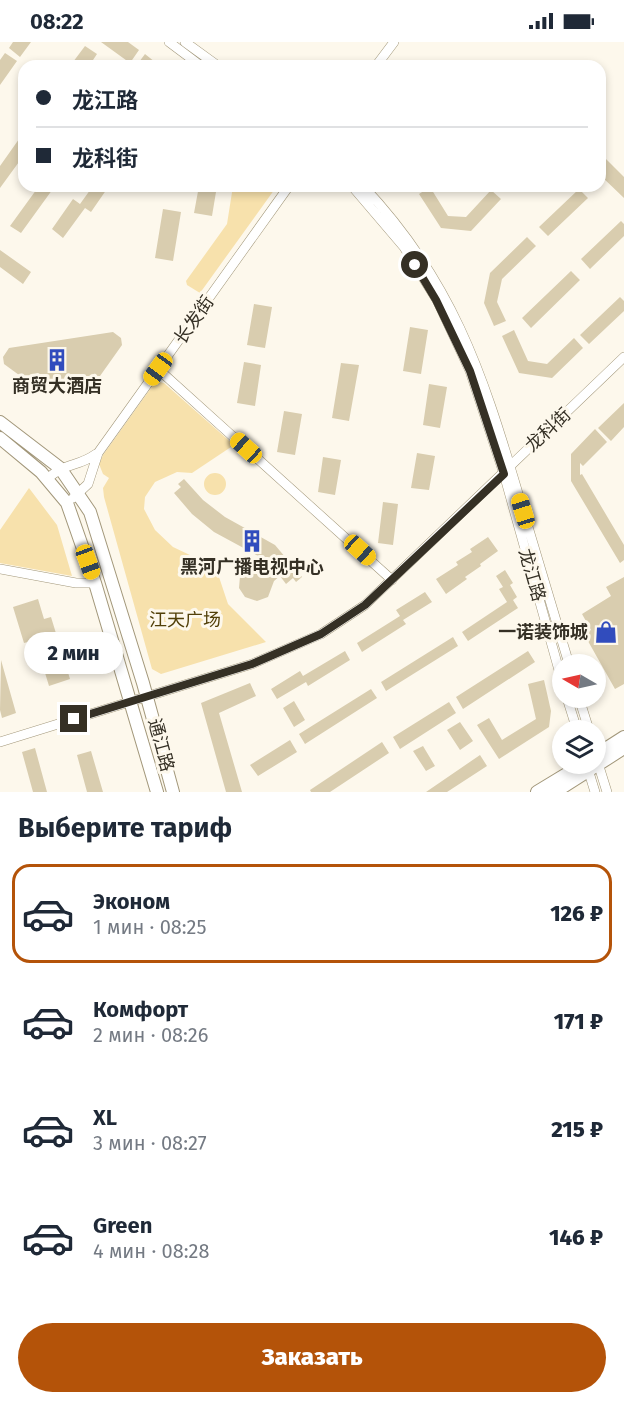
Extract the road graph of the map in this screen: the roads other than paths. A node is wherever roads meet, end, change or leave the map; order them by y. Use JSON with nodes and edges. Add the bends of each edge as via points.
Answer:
{"nodes":[{"id":1,"x":169,"y":42,"type":"edge"},
{"id":2,"x":185,"y":42,"type":"edge"},
{"id":3,"x":394,"y":42,"type":"edge"},
{"id":4,"x":193,"y":60,"type":"edge"},
{"id":5,"x":210,"y":60,"type":"edge"},
{"id":6,"x":380,"y":60,"type":"edge"},
{"id":7,"x":285,"y":192,"type":"edge"},
{"id":8,"x":357,"y":192,"type":"edge"},
{"id":9,"x":369,"y":192,"type":"edge"},
{"id":10,"x":624,"y":357,"type":"edge"},
{"id":11,"x":158,"y":369,"type":"junction"},
{"id":12,"x":0,"y":422,"type":"edge"},
{"id":13,"x":0,"y":438,"type":"edge"},
{"id":14,"x":98,"y":453,"type":"junction"},
{"id":15,"x":60,"y":468,"type":"junction"},
{"id":16,"x":507,"y":470,"type":"junction"},
{"id":17,"x":48,"y":478,"type":"junction"},
{"id":18,"x":79,"y":493,"type":"junction"},
{"id":19,"x":67,"y":503,"type":"junction"},
{"id":20,"x":0,"y":568,"type":"edge"},
{"id":21,"x":392,"y":580,"type":"junction"},
{"id":22,"x":95,"y":583,"type":"junction"},
{"id":23,"x":555,"y":654,"type":"edge"},
{"id":24,"x":566,"y":654,"type":"edge"},
{"id":25,"x":147,"y":696,"type":"junction"},
{"id":26,"x":131,"y":701,"type":"junction"},
{"id":27,"x":624,"y":737,"type":"edge"},
{"id":28,"x":0,"y":742,"type":"edge"},
{"id":29,"x":624,"y":748,"type":"edge"},
{"id":30,"x":606,"y":750,"type":"edge"},
{"id":31,"x":606,"y":755,"type":"edge"},
{"id":32,"x":569,"y":774,"type":"edge"},
{"id":33,"x":576,"y":774,"type":"edge"},
{"id":34,"x":593,"y":774,"type":"edge"},
{"id":35,"x":598,"y":774,"type":"edge"},
{"id":36,"x":157,"y":792,"type":"edge"},
{"id":37,"x":174,"y":792,"type":"edge"},
{"id":38,"x":537,"y":792,"type":"edge"},
{"id":39,"x":555,"y":792,"type":"edge"},
{"id":40,"x":595,"y":792,"type":"edge"},
{"id":41,"x":607,"y":792,"type":"edge"}],
"edges":[{"from":1,"to":4,"type":"street"},
{"from":2,"to":5,"type":"street"},
{"from":3,"to":6,"type":"street"},
{"from":7,"to":11,"type":"street","name":"长发街"},
{"from":8,"to":16,"type":"street","name":"龙江路","via":[[404,247],[436,300],[470,371]]},
{"from":9,"to":16,"type":"street","name":"龙江路","via":[[412,245],[456,316],[478,365]]},
{"from":10,"to":16,"type":"street","name":"龙科街"},
{"from":11,"to":14,"type":"street","name":"长发街"},
{"from":11,"to":21,"type":"street"},
{"from":12,"to":15,"type":"main road","name":"通江路"},
{"from":13,"to":17,"type":"main road","name":"通江路"},
{"from":14,"to":15,"type":"street","via":[[86,461]]},
{"from":14,"to":18,"type":"street","name":"长发街","via":[[88,484]]},
{"from":15,"to":17,"type":"street"},
{"from":15,"to":18,"type":"main road","name":"通江路"},
{"from":16,"to":21,"type":"street","name":"龙科街"},
{"from":16,"to":23,"type":"street","name":"龙江路"},
{"from":16,"to":24,"type":"street","name":"龙江路"},
{"from":17,"to":19,"type":"main road","name":"通江路"},
{"from":18,"to":19,"type":"street","name":"长发街"},
{"from":18,"to":25,"type":"main road","name":"通江路","via":[[92,517]]},
{"from":19,"to":22,"type":"main road","name":"通江路"},
{"from":20,"to":22,"type":"street","via":[[76,584]]},
{"from":21,"to":25,"type":"street","name":"龙科街","via":[[365,605],[321,634],[252,664]]},
{"from":22,"to":26,"type":"main road","name":"通江路"},
{"from":25,"to":26,"type":"street","name":"龙科街"},
{"from":25,"to":37,"type":"main road","name":"通江路"},
{"from":26,"to":28,"type":"street","name":"龙科街"},
{"from":26,"to":36,"type":"main road","name":"通江路"},
{"from":27,"to":30,"type":"main road"},
{"from":29,"to":31,"type":"main road"},
{"from":32,"to":38,"type":"main road"},
{"from":33,"to":39,"type":"main road"},
{"from":34,"to":40,"type":"street"},
{"from":35,"to":41,"type":"street"}]}
